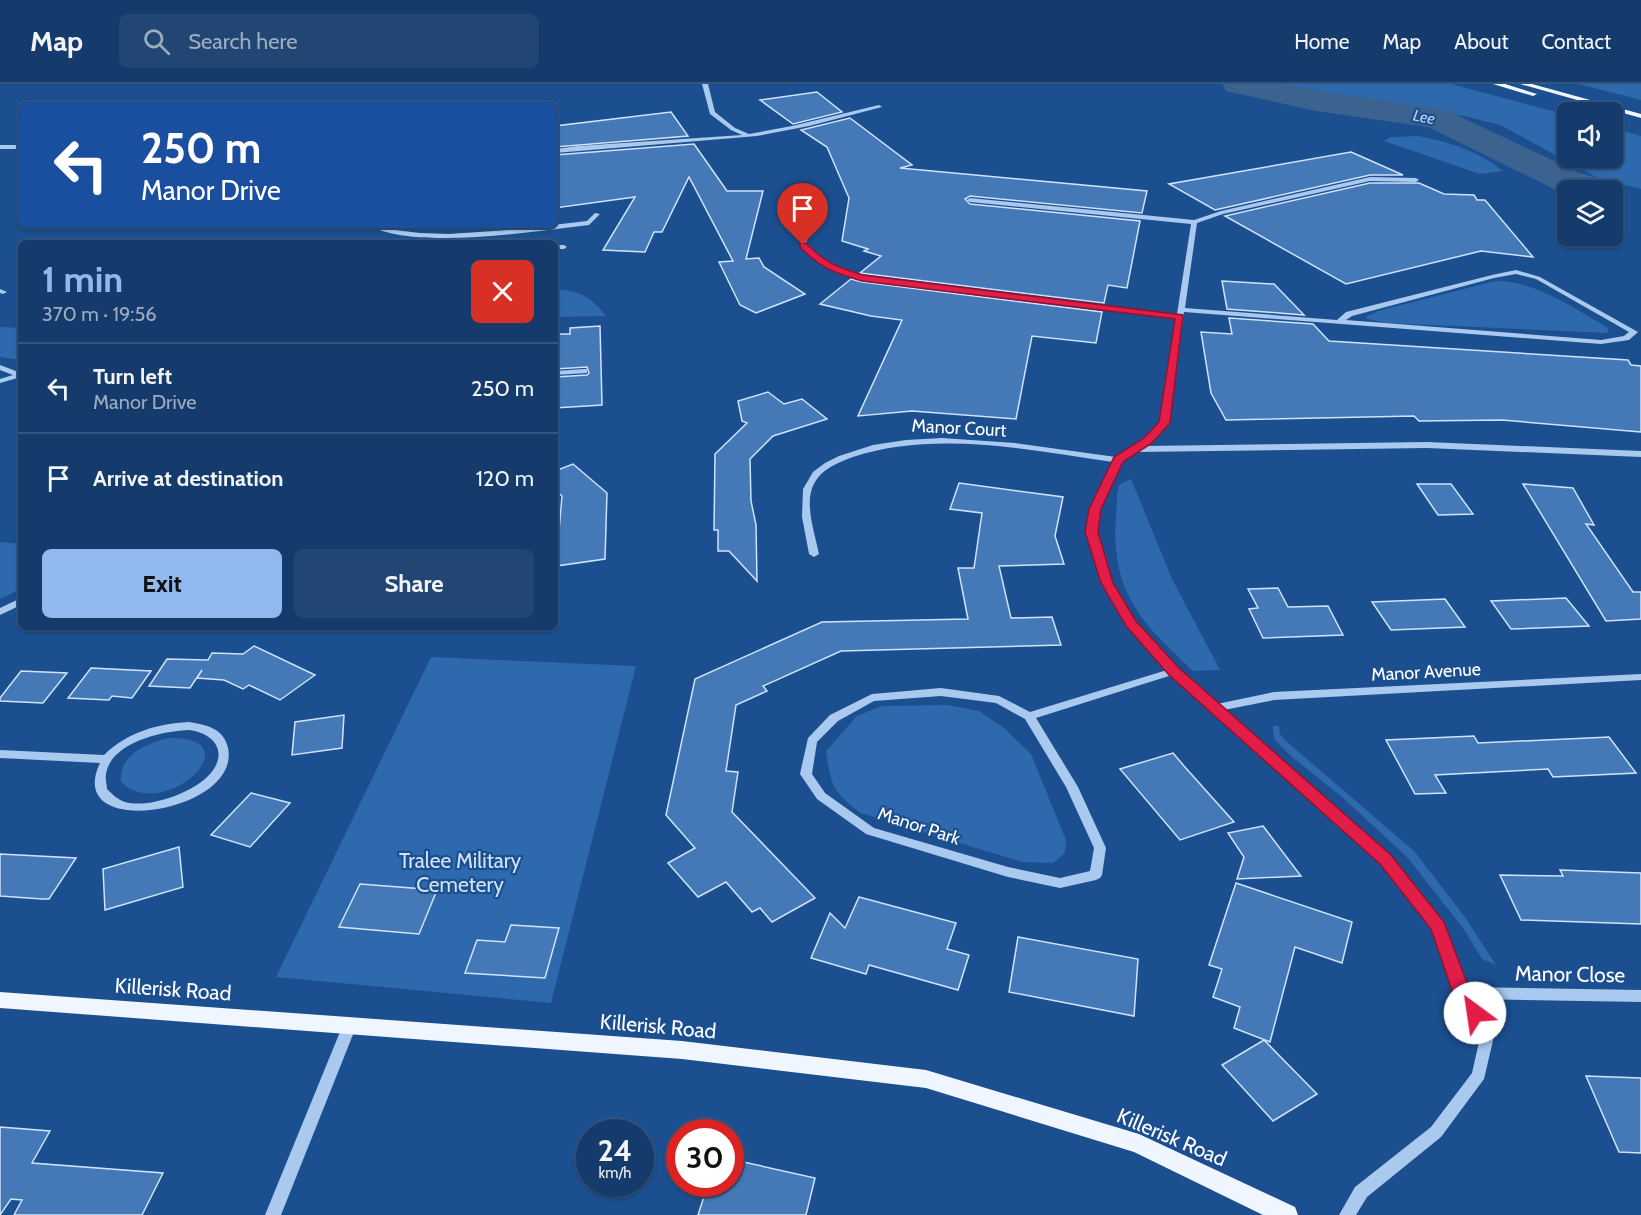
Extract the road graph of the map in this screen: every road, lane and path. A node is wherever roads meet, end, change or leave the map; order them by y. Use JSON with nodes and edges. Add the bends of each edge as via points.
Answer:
{"nodes":[{"id":1,"x":705,"y":84,"type":"edge"},
{"id":2,"x":1497,"y":84,"type":"edge"},
{"id":3,"x":1524,"y":84,"type":"edge"},
{"id":4,"x":1563,"y":102,"type":"edge"},
{"id":5,"x":879,"y":107,"type":"dead end"},
{"id":6,"x":1641,"y":116,"type":"edge"},
{"id":7,"x":1623,"y":119,"type":"edge"},
{"id":8,"x":1641,"y":124,"type":"edge"},
{"id":9,"x":750,"y":136,"type":"junction"},
{"id":10,"x":0,"y":147,"type":"edge"},
{"id":11,"x":18,"y":147,"type":"edge"},
{"id":12,"x":558,"y":151,"type":"edge"},
{"id":13,"x":1416,"y":180,"type":"dead end"},
{"id":14,"x":812,"y":199,"type":"dead end"},
{"id":15,"x":970,"y":200,"type":"dead end"},
{"id":16,"x":597,"y":214,"type":"dead end"},
{"id":17,"x":1194,"y":222,"type":"junction"},
{"id":18,"x":386,"y":228,"type":"edge"},
{"id":19,"x":556,"y":228,"type":"edge"},
{"id":20,"x":558,"y":228,"type":"edge"},
{"id":21,"x":558,"y":247,"type":"edge"},
{"id":22,"x":564,"y":247,"type":"dead end"},
{"id":23,"x":1181,"y":313,"type":"junction"},
{"id":24,"x":1338,"y":323,"type":"junction"},
{"id":25,"x":0,"y":367,"type":"edge"},
{"id":26,"x":584,"y":371,"type":"dead end"},
{"id":27,"x":558,"y":373,"type":"edge"},
{"id":28,"x":18,"y":374,"type":"edge"},
{"id":29,"x":18,"y":376,"type":"edge"},
{"id":30,"x":0,"y":381,"type":"edge"},
{"id":31,"x":1133,"y":449,"type":"junction"},
{"id":32,"x":1641,"y":454,"type":"edge"},
{"id":33,"x":1118,"y":460,"type":"junction"},
{"id":34,"x":814,"y":554,"type":"dead end"},
{"id":35,"x":18,"y":603,"type":"edge"},
{"id":36,"x":0,"y":612,"type":"edge"},
{"id":37,"x":1174,"y":671,"type":"junction"},
{"id":38,"x":1641,"y":677,"type":"edge"},
{"id":39,"x":1214,"y":708,"type":"junction"},
{"id":40,"x":1029,"y":716,"type":"junction"},
{"id":41,"x":0,"y":754,"type":"edge"},
{"id":42,"x":107,"y":759,"type":"junction"},
{"id":43,"x":1462,"y":993,"type":"junction"},
{"id":44,"x":1641,"y":996,"type":"edge"},
{"id":45,"x":0,"y":1000,"type":"edge"},
{"id":46,"x":349,"y":1027,"type":"junction"},
{"id":47,"x":273,"y":1215,"type":"edge"},
{"id":48,"x":1287,"y":1215,"type":"edge"},
{"id":49,"x":1347,"y":1215,"type":"edge"}],
"edges":[{"from":1,"to":9,"type":"street","via":[[712,113]]},
{"from":2,"to":4,"type":"main road"},
{"from":3,"to":6,"type":"main road"},
{"from":5,"to":9,"type":"street"},
{"from":7,"to":8,"type":"main road"},
{"from":9,"to":12,"type":"street","via":[[604,144]]},
{"from":10,"to":11,"type":"street"},
{"from":13,"to":17,"type":"street","via":[[1370,179]]},
{"from":14,"to":23,"type":"street","via":[[803,245],[819,261],[862,278]]},
{"from":15,"to":17,"type":"street"},
{"from":16,"to":20,"type":"street","via":[[590,223]]},
{"from":17,"to":23,"type":"street"},
{"from":18,"to":19,"type":"street","via":[[459,235]]},
{"from":21,"to":22,"type":"street"},
{"from":23,"to":24,"type":"street"},
{"from":23,"to":31,"type":"street","via":[[1164,423],[1148,441]]},
{"from":24,"to":24,"type":"street","via":[[1349,314],[1516,272],[1538,278],[1634,332],[1626,338],[1601,342]]},
{"from":25,"to":28,"type":"street"},
{"from":26,"to":27,"type":"street"},
{"from":29,"to":30,"type":"street"},
{"from":31,"to":32,"type":"street","via":[[1427,445]]},
{"from":31,"to":33,"type":"street"},
{"from":33,"to":34,"type":"street","name":"Manor Court","via":[[959,441],[903,441],[860,450],[822,467],[808,483],[806,505]]},
{"from":33,"to":37,"type":"street","via":[[1095,509],[1091,532],[1107,583],[1131,623]]},
{"from":35,"to":36,"type":"street"},
{"from":37,"to":39,"type":"street"},
{"from":37,"to":40,"type":"street"},
{"from":38,"to":39,"type":"street","name":"Manor Avenue","via":[[1274,696]]},
{"from":39,"to":43,"type":"street","via":[[1385,860],[1438,926]]},
{"from":40,"to":40,"type":"street","name":"Manor Park","via":[[999,700],[941,692],[872,698],[834,718],[812,741],[806,774],[821,796],[870,831],[1008,872],[1060,883],[1096,875],[1100,848],[1072,786]]},
{"from":41,"to":42,"type":"street"},
{"from":42,"to":42,"type":"street","via":[[136,737],[182,725],[214,733],[223,743],[224,757],[218,771],[199,789],[179,800],[155,806],[126,807],[111,801],[100,790],[100,774]]},
{"from":43,"to":44,"type":"street","name":"Manor Close"},
{"from":43,"to":49,"type":"street","via":[[1488,1032],[1479,1075],[1436,1132],[1361,1192]]},
{"from":45,"to":46,"type":"main road","name":"Killerisk Road"},
{"from":46,"to":47,"type":"street"},
{"from":46,"to":48,"type":"main road","name":"Killerisk Road","via":[[682,1050],[926,1079],[1138,1144]]}]}
